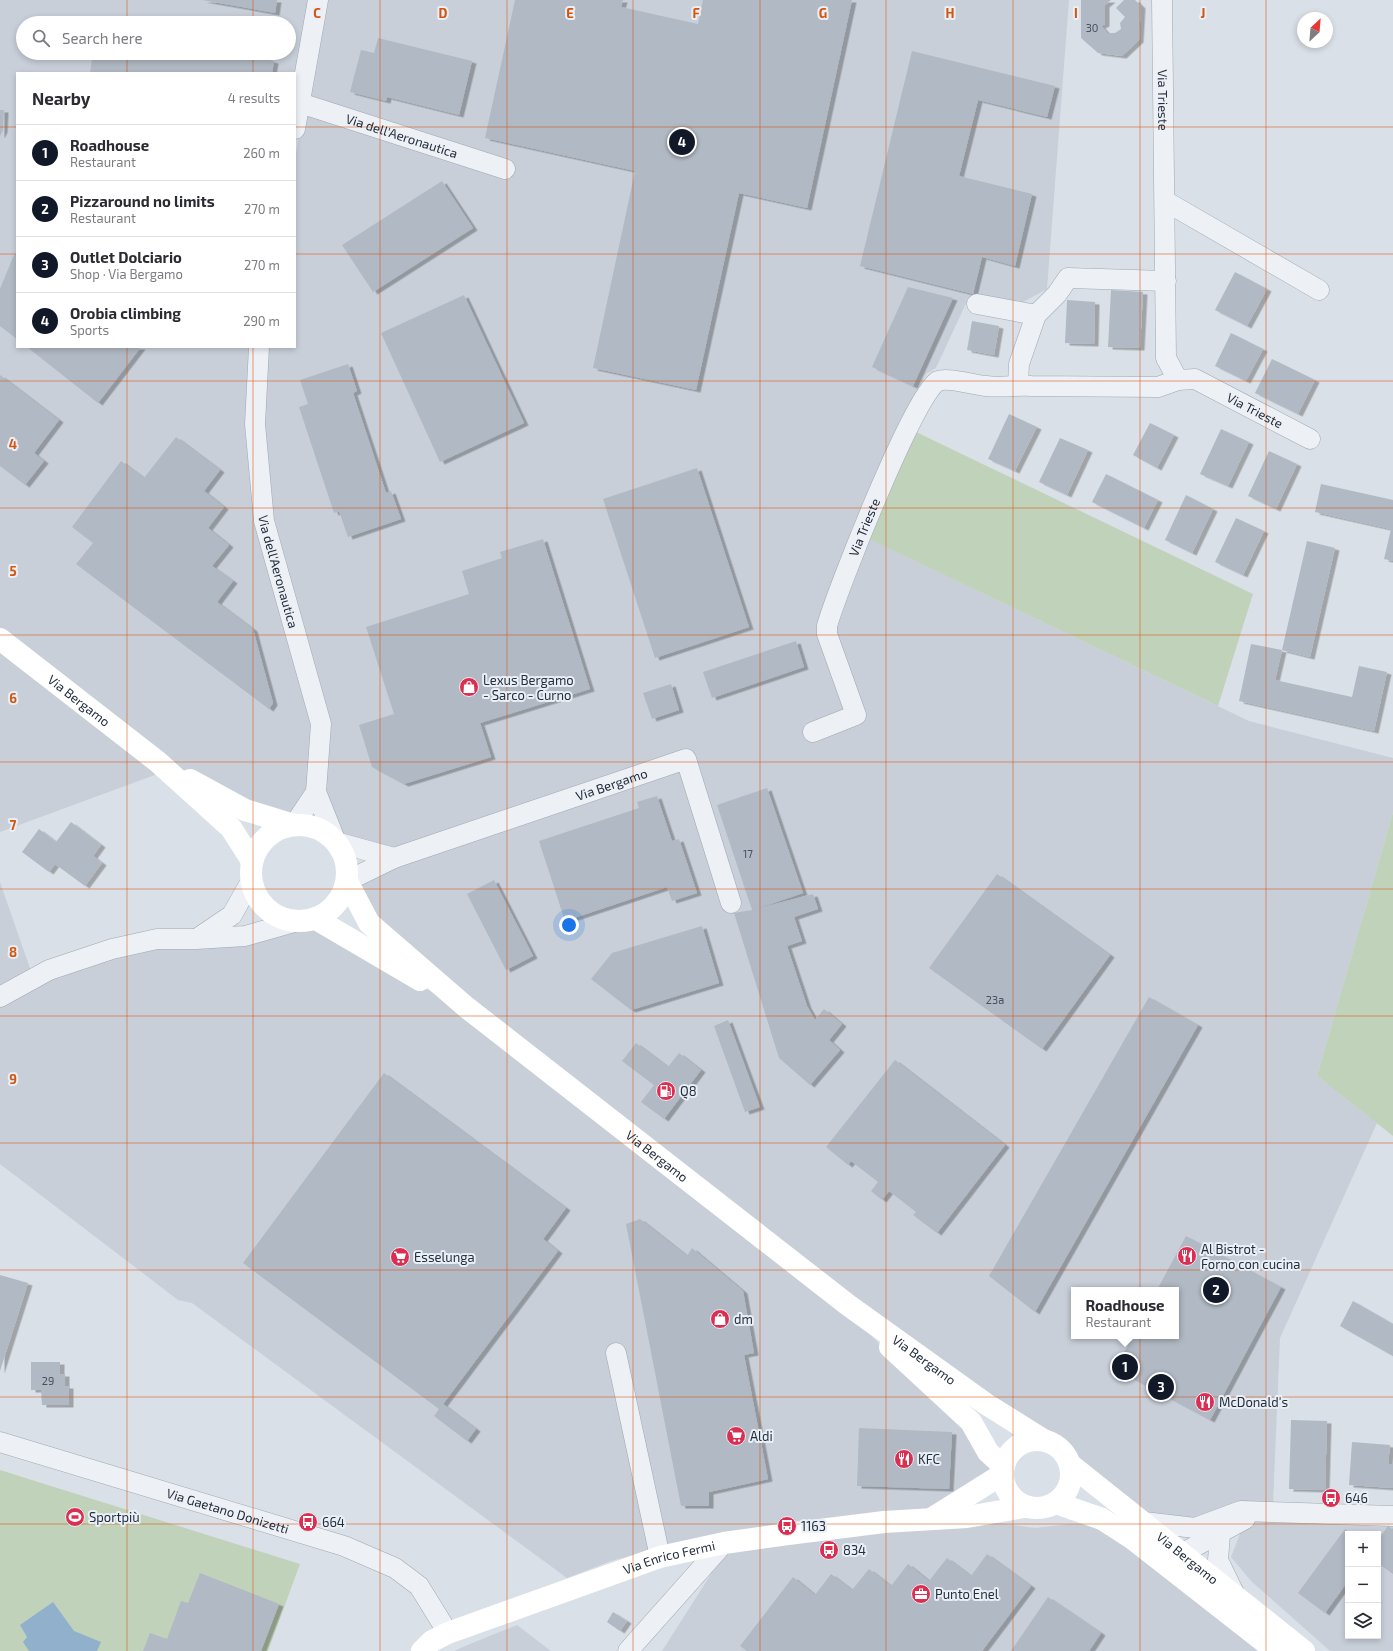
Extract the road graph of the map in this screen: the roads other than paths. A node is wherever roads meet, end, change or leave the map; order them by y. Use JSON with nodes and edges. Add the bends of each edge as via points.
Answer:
{"nodes":[{"id":1,"x":318,"y":0,"type":"edge"},
{"id":2,"x":1162,"y":0,"type":"edge"},
{"id":3,"x":300,"y":103,"type":"junction"},
{"id":4,"x":296,"y":124,"type":"edge"},
{"id":5,"x":504,"y":169,"type":"dead end"},
{"id":6,"x":1165,"y":201,"type":"junction"},
{"id":7,"x":1166,"y":281,"type":"junction"},
{"id":8,"x":1319,"y":290,"type":"dead end"},
{"id":9,"x":977,"y":304,"type":"dead end"},
{"id":10,"x":1036,"y":315,"type":"junction"},
{"id":11,"x":259,"y":348,"type":"edge"},
{"id":12,"x":1178,"y":380,"type":"junction"},
{"id":13,"x":1018,"y":385,"type":"junction"},
{"id":14,"x":1310,"y":439,"type":"dead end"},
{"id":15,"x":0,"y":639,"type":"edge"},
{"id":16,"x":813,"y":732,"type":"dead end"},
{"id":17,"x":158,"y":762,"type":"junction"},
{"id":18,"x":316,"y":792,"type":"junction"},
{"id":19,"x":294,"y":825,"type":"junction"},
{"id":20,"x":336,"y":842,"type":"junction"},
{"id":21,"x":394,"y":858,"type":"junction"},
{"id":22,"x":252,"y":871,"type":"junction"},
{"id":23,"x":347,"y":881,"type":"junction"},
{"id":24,"x":731,"y":903,"type":"dead end"},
{"id":25,"x":307,"y":920,"type":"junction"},
{"id":26,"x":196,"y":939,"type":"junction"},
{"id":27,"x":0,"y":997,"type":"edge"},
{"id":28,"x":466,"y":1007,"type":"junction"},
{"id":29,"x":848,"y":1305,"type":"junction"},
{"id":30,"x":616,"y":1353,"type":"dead end"},
{"id":31,"x":1042,"y":1439,"type":"junction"},
{"id":32,"x":0,"y":1442,"type":"edge"},
{"id":33,"x":1071,"y":1465,"type":"junction"},
{"id":34,"x":1002,"y":1470,"type":"junction"},
{"id":35,"x":1056,"y":1503,"type":"junction"},
{"id":36,"x":1024,"y":1507,"type":"junction"},
{"id":37,"x":1261,"y":1512,"type":"junction"},
{"id":38,"x":1393,"y":1516,"type":"edge"},
{"id":39,"x":931,"y":1518,"type":"junction"},
{"id":40,"x":1139,"y":1530,"type":"junction"},
{"id":41,"x":1220,"y":1534,"type":"junction"},
{"id":42,"x":724,"y":1543,"type":"junction"},
{"id":43,"x":1183,"y":1553,"type":"junction"},
{"id":44,"x":660,"y":1557,"type":"junction"},
{"id":45,"x":1236,"y":1597,"type":"junction"},
{"id":46,"x":448,"y":1633,"type":"junction"},
{"id":47,"x":422,"y":1651,"type":"edge"},
{"id":48,"x":628,"y":1651,"type":"edge"},
{"id":49,"x":1276,"y":1651,"type":"edge"},
{"id":50,"x":1304,"y":1651,"type":"edge"}],
"edges":[{"from":1,"to":3,"type":"street"},
{"from":2,"to":6,"type":"street","name":"Via Trieste"},
{"from":3,"to":4,"type":"street"},
{"from":3,"to":5,"type":"street","name":"Via dell'Aeronautica"},
{"from":6,"to":7,"type":"street","name":"Via Trieste"},
{"from":6,"to":8,"type":"street"},
{"from":7,"to":10,"type":"street","via":[[1068,278],[1057,294]]},
{"from":7,"to":12,"type":"street","name":"Via Trieste","via":[[1166,358]]},
{"from":9,"to":10,"type":"street"},
{"from":10,"to":13,"type":"street","via":[[1019,364]]},
{"from":11,"to":18,"type":"street","name":"Via dell'Aeronautica","via":[[255,424],[264,521],[321,724]]},
{"from":12,"to":13,"type":"street","name":"Via Trieste","via":[[1158,387]]},
{"from":12,"to":14,"type":"street","name":"Via Trieste","via":[[1195,379]]},
{"from":13,"to":16,"type":"street","name":"Via Trieste","via":[[993,387],[946,380],[938,381],[926,392],[858,540],[827,626],[827,634],[856,715]]},
{"from":15,"to":17,"type":"main road","name":"Via Bergamo"},
{"from":17,"to":19,"type":"main road","name":"Via Bergamo","via":[[245,810]]},
{"from":17,"to":22,"type":"main road","name":"Via Bergamo","via":[[231,828]]},
{"from":18,"to":19,"type":"street","name":"Via dell'Aeronautica"},
{"from":18,"to":20,"type":"street","name":"Via dell'Aeronautica"},
{"from":19,"to":20,"type":"main road","via":[[317,828]]},
{"from":19,"to":22,"type":"main road","via":[[280,829],[267,837],[258,848]]},
{"from":20,"to":21,"type":"street"},
{"from":20,"to":23,"type":"main road","via":[[346,861]]},
{"from":21,"to":23,"type":"street","name":"Via Bergamo"},
{"from":21,"to":24,"type":"street","name":"Via Bergamo","via":[[686,759]]},
{"from":22,"to":25,"type":"main road","via":[[260,901],[277,916]]},
{"from":22,"to":26,"type":"street","via":[[232,915]]},
{"from":23,"to":25,"type":"main road","via":[[341,897],[330,910]]},
{"from":23,"to":28,"type":"main road","name":"Via Bergamo","via":[[369,923]]},
{"from":25,"to":26,"type":"street","via":[[245,936]]},
{"from":25,"to":28,"type":"main road","name":"Via Bergamo"},
{"from":26,"to":27,"type":"street","via":[[157,939],[112,949],[49,970]]},
{"from":28,"to":29,"type":"main road","name":"Via Bergamo"},
{"from":29,"to":31,"type":"main road","name":"Via Bergamo","via":[[986,1404]]},
{"from":29,"to":34,"type":"main road","name":"Via Bergamo","via":[[910,1368],[971,1422]]},
{"from":30,"to":44,"type":"street"},
{"from":31,"to":33,"type":"main road","via":[[1056,1445],[1067,1455]]},
{"from":31,"to":34,"type":"main road","via":[[1026,1440],[1015,1447]]},
{"from":32,"to":46,"type":"street","name":"Via Gaetano Donizetti","via":[[344,1546],[395,1568],[419,1586]]},
{"from":33,"to":35,"type":"main road","via":[[1070,1480]]},
{"from":33,"to":40,"type":"main road","name":"Via Bergamo"},
{"from":34,"to":36,"type":"main road","via":[[1004,1484],[1011,1497]]},
{"from":34,"to":39,"type":"main road","name":"Via Enrico Fermi"},
{"from":35,"to":36,"type":"main road","via":[[1037,1509]]},
{"from":35,"to":40,"type":"main road","name":"Via Bergamo"},
{"from":36,"to":39,"type":"main road","name":"Via Enrico Fermi","via":[[967,1517]]},
{"from":37,"to":38,"type":"street"},
{"from":37,"to":40,"type":"street","via":[[1241,1511],[1195,1528]]},
{"from":37,"to":41,"type":"street"},
{"from":39,"to":42,"type":"main road","name":"Via Enrico Fermi"},
{"from":40,"to":43,"type":"main road","name":"Via Bergamo"},
{"from":40,"to":49,"type":"main road","name":"Via Bergamo"},
{"from":41,"to":43,"type":"street"},
{"from":41,"to":45,"type":"street","via":[[1218,1560]]},
{"from":42,"to":44,"type":"main road","name":"Via Enrico Fermi"},
{"from":42,"to":48,"type":"street"},
{"from":43,"to":45,"type":"main road","name":"Via Bergamo"},
{"from":44,"to":46,"type":"main road","name":"Via Enrico Fermi"},
{"from":45,"to":50,"type":"main road","name":"Via Bergamo"},
{"from":46,"to":47,"type":"main road","name":"Via Enrico Fermi","via":[[432,1641]]}]}
